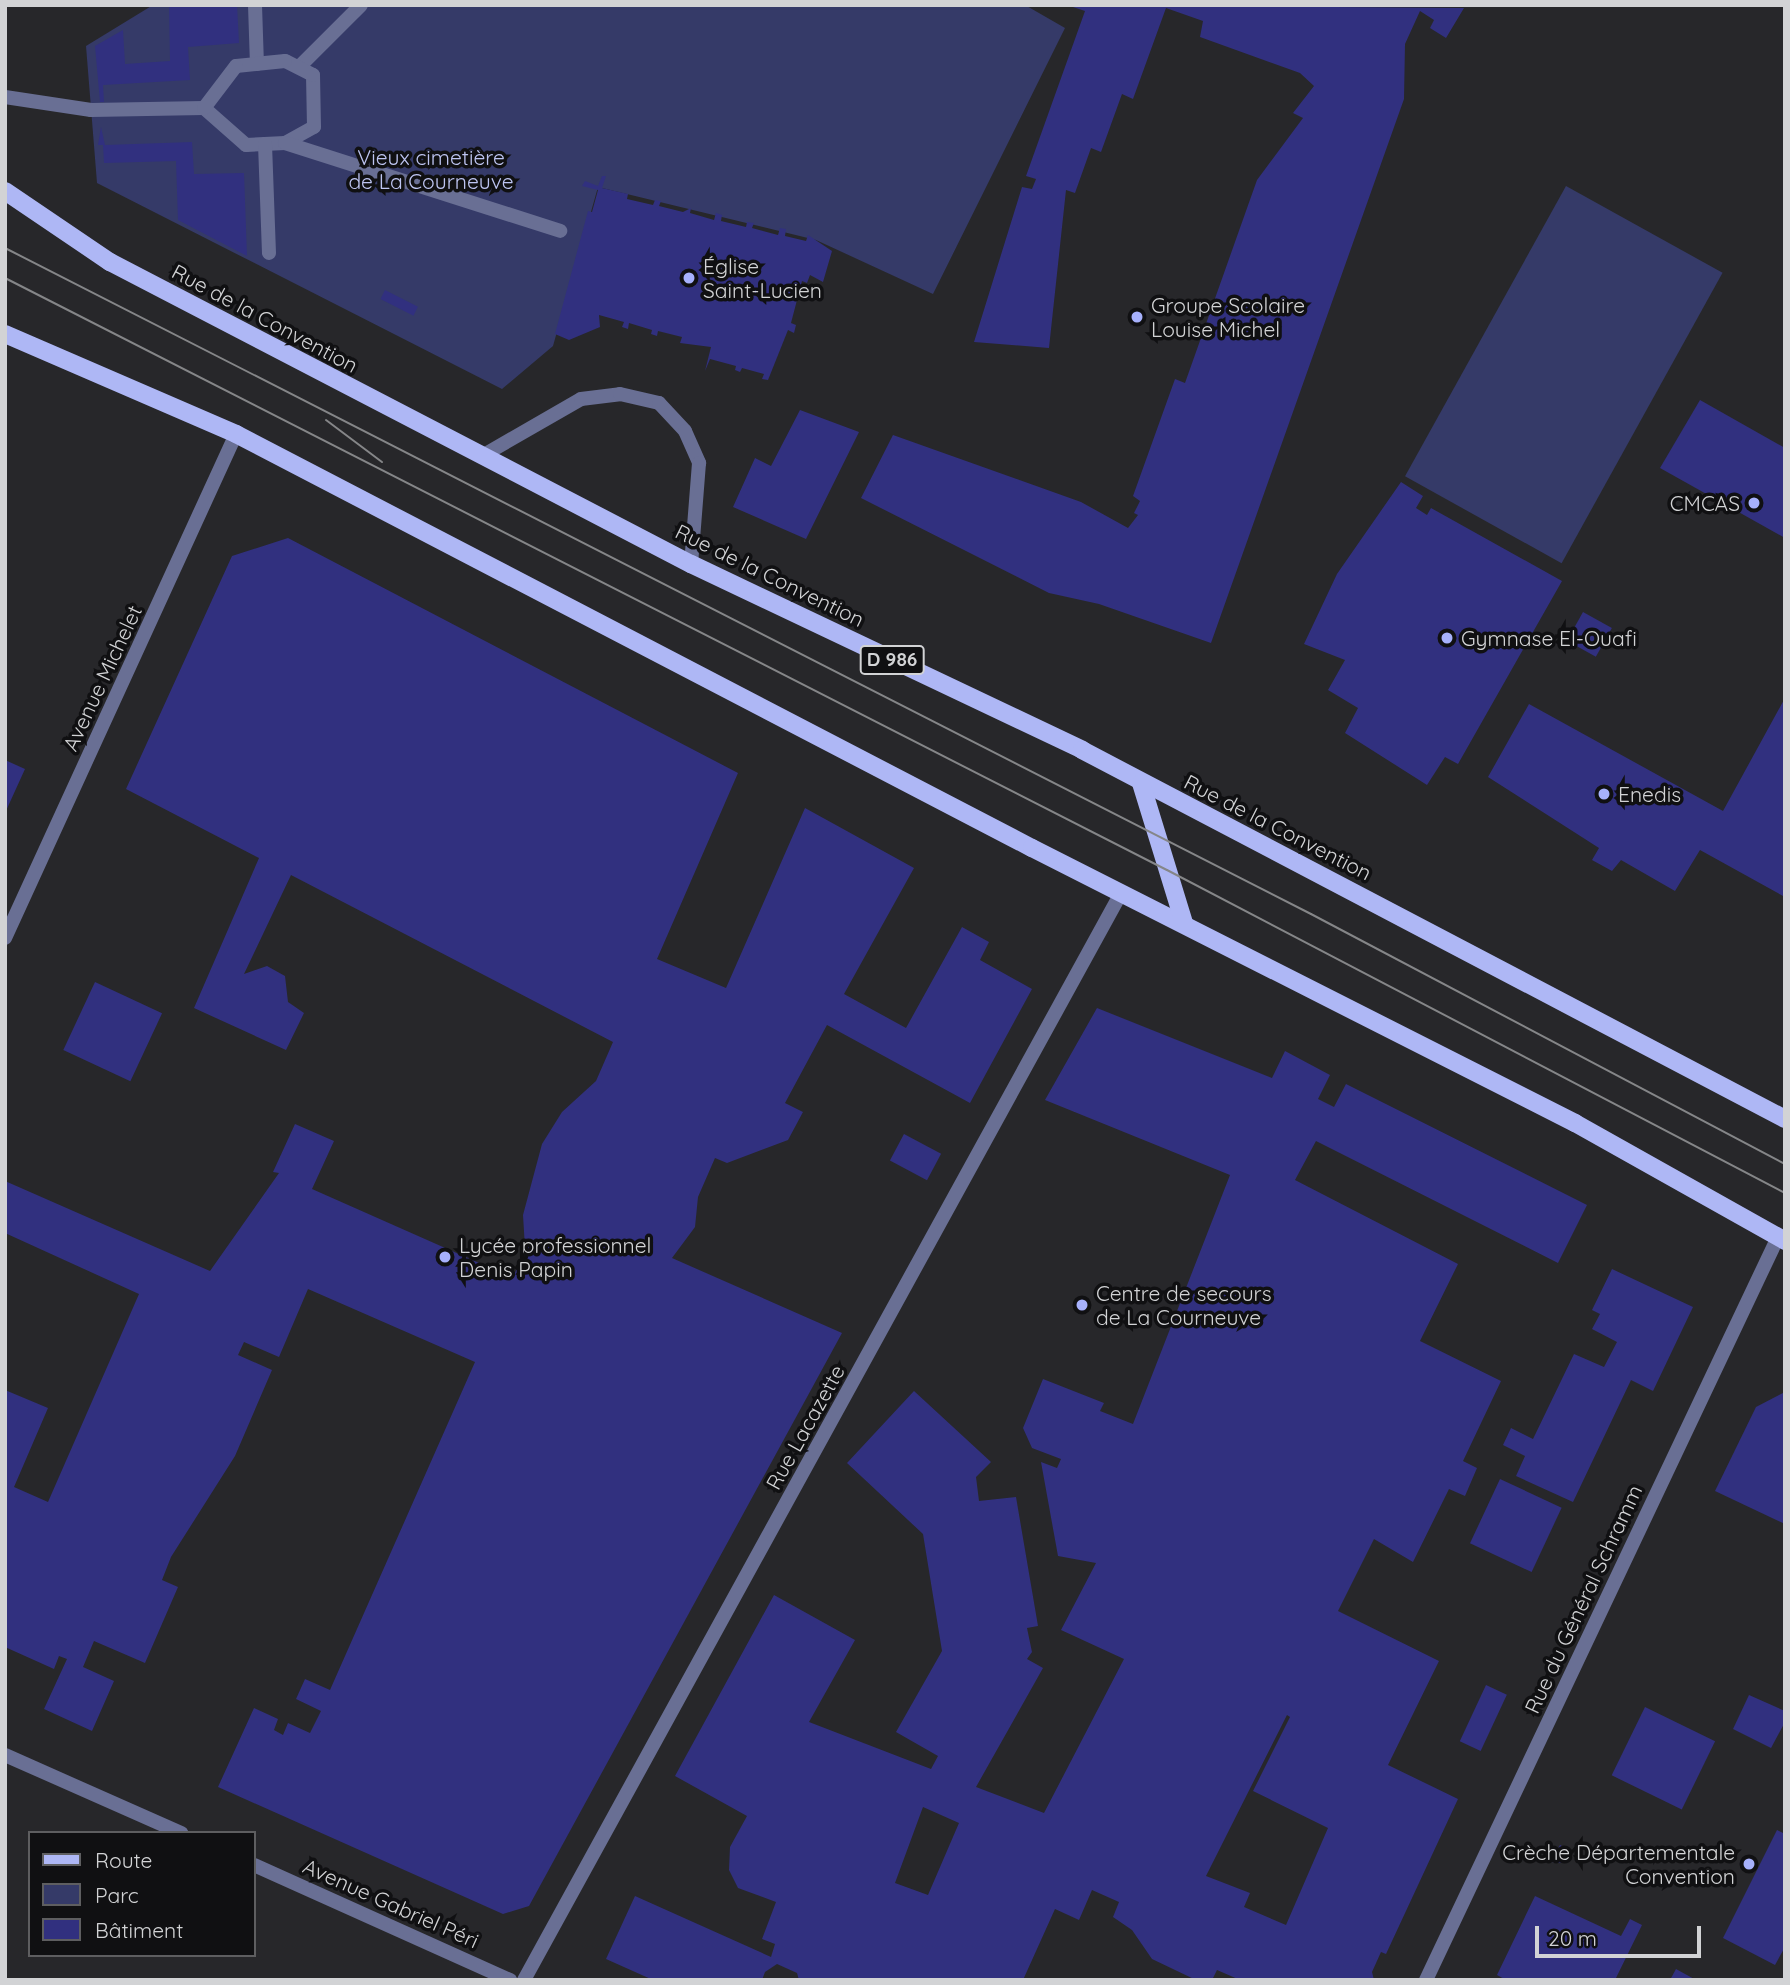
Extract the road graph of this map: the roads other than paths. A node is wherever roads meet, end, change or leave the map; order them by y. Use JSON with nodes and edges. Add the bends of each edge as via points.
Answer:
{"nodes":[{"id":1,"x":255,"y":5,"type":"edge"},
{"id":2,"x":361,"y":5,"type":"edge"},
{"id":3,"x":257,"y":64,"type":"junction"},
{"id":4,"x":300,"y":66,"type":"junction"},
{"id":5,"x":5,"y":97,"type":"edge"},
{"id":6,"x":204,"y":108,"type":"junction"},
{"id":7,"x":285,"y":143,"type":"junction"},
{"id":8,"x":265,"y":144,"type":"junction"},
{"id":9,"x":5,"y":191,"type":"edge"},
{"id":10,"x":560,"y":231,"type":"dead end"},
{"id":11,"x":269,"y":253,"type":"dead end"},
{"id":12,"x":5,"y":334,"type":"edge"},
{"id":13,"x":236,"y":434,"type":"junction"},
{"id":14,"x":482,"y":456,"type":"junction"},
{"id":15,"x":691,"y":564,"type":"junction"},
{"id":16,"x":1141,"y":783,"type":"junction"},
{"id":17,"x":1121,"y":894,"type":"junction"},
{"id":18,"x":1184,"y":923,"type":"junction"},
{"id":19,"x":5,"y":939,"type":"edge"},
{"id":20,"x":1785,"y":1119,"type":"edge"},
{"id":21,"x":1782,"y":1239,"type":"edge"},
{"id":22,"x":5,"y":1755,"type":"edge"},
{"id":23,"x":176,"y":1831,"type":"edge"},
{"id":24,"x":256,"y":1866,"type":"edge"},
{"id":25,"x":510,"y":1980,"type":"edge"},
{"id":26,"x":524,"y":1980,"type":"edge"},
{"id":27,"x":1426,"y":1980,"type":"edge"}],
"edges":[{"from":1,"to":3,"type":"street"},
{"from":2,"to":4,"type":"street"},
{"from":3,"to":4,"type":"street","via":[[285,61]]},
{"from":3,"to":6,"type":"street","via":[[236,66]]},
{"from":4,"to":7,"type":"street","via":[[313,75],[314,127]]},
{"from":5,"to":6,"type":"street","via":[[91,110]]},
{"from":6,"to":8,"type":"street","via":[[246,145]]},
{"from":7,"to":8,"type":"street"},
{"from":7,"to":10,"type":"street"},
{"from":8,"to":11,"type":"street"},
{"from":9,"to":14,"type":"main road","name":"Rue de la Convention","number":"D 986","via":[[110,262]]},
{"from":12,"to":13,"type":"main road"},
{"from":13,"to":17,"type":"main road"},
{"from":13,"to":19,"type":"street","name":"Avenue Michelet"},
{"from":14,"to":15,"type":"main road","name":"Rue de la Convention","number":"D 986"},
{"from":14,"to":15,"type":"street","via":[[581,399],[620,394],[659,403],[685,430],[699,463]]},
{"from":15,"to":16,"type":"main road","name":"Rue de la Convention","number":"D 986"},
{"from":16,"to":18,"type":"main road"},
{"from":16,"to":20,"type":"main road","name":"Rue de la Convention","number":"D 986"},
{"from":17,"to":18,"type":"main road"},
{"from":17,"to":26,"type":"street","name":"Rue Lacazette"},
{"from":18,"to":21,"type":"main road","via":[[1575,1123]]},
{"from":21,"to":27,"type":"street","name":"Rue du Général Schramm"},
{"from":22,"to":23,"type":"street"},
{"from":24,"to":25,"type":"street","name":"Avenue Gabriel Péri"}]}
